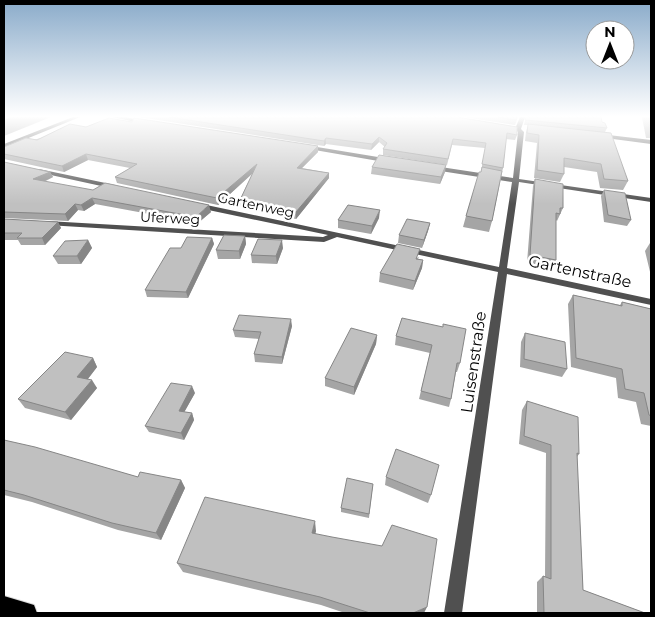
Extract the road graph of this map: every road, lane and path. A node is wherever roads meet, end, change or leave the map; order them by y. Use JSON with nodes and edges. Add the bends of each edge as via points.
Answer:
{"nodes":[{"id":1,"x":520,"y":146,"type":"edge"},
{"id":2,"x":301,"y":147,"type":"edge"},
{"id":3,"x":400,"y":162,"type":"edge"},
{"id":4,"x":430,"y":167,"type":"edge"},
{"id":5,"x":33,"y":170,"type":"edge"},
{"id":6,"x":516,"y":178,"type":"junction"},
{"id":7,"x":120,"y":188,"type":"edge"},
{"id":8,"x":651,"y":200,"type":"edge"},
{"id":9,"x":189,"y":203,"type":"edge"},
{"id":10,"x":33,"y":223,"type":"edge"},
{"id":11,"x":334,"y":235,"type":"junction"},
{"id":12,"x":502,"y":270,"type":"junction"},
{"id":13,"x":651,"y":302,"type":"edge"},
{"id":14,"x":4,"y":607,"type":"edge"},
{"id":15,"x":26,"y":613,"type":"edge"},
{"id":16,"x":453,"y":613,"type":"edge"}],
"edges":[{"from":1,"to":6,"type":"street","name":"Luisenstraße"},
{"from":2,"to":3,"type":"street"},
{"from":4,"to":6,"type":"street"},
{"from":5,"to":7,"type":"street"},
{"from":6,"to":8,"type":"street"},
{"from":6,"to":12,"type":"street","name":"Luisenstraße"},
{"from":9,"to":11,"type":"street","name":"Gartenweg"},
{"from":10,"to":11,"type":"street","name":"Uferweg","via":[[324,240]]},
{"from":11,"to":12,"type":"street","name":"Gartenweg"},
{"from":12,"to":13,"type":"street","name":"Gartenstraße"},
{"from":12,"to":16,"type":"street","name":"Luisenstraße"},
{"from":14,"to":15,"type":"main road"}]}
